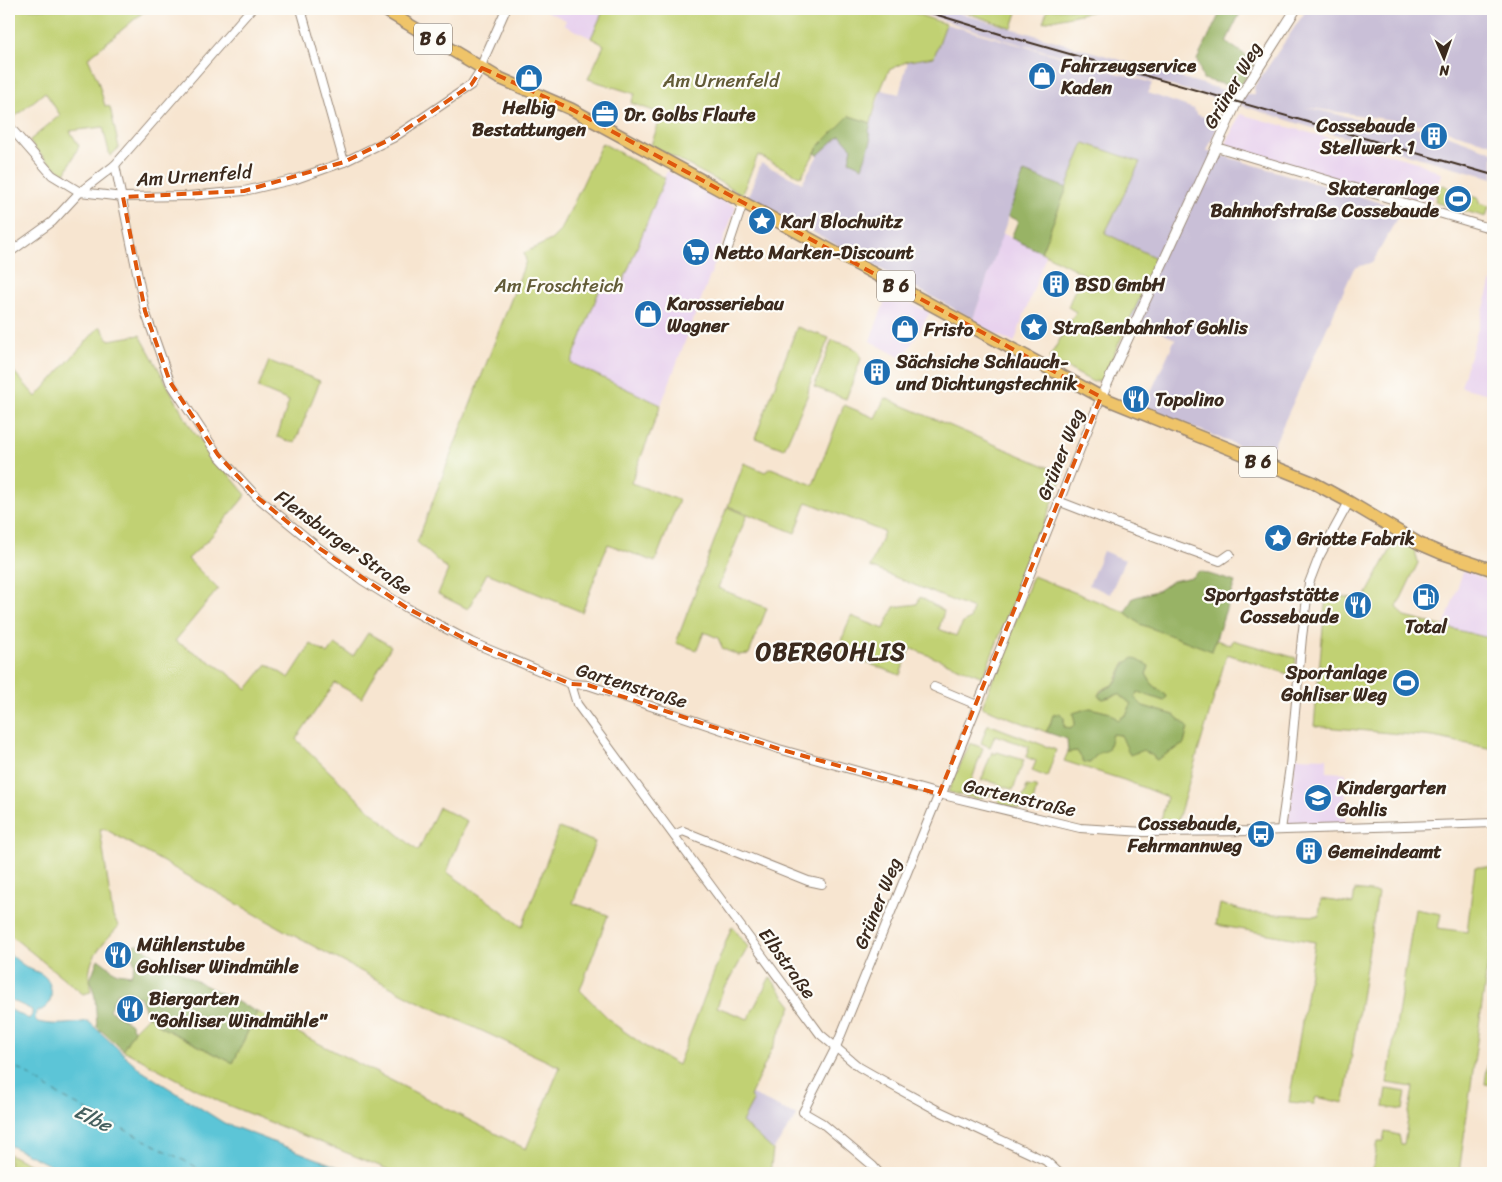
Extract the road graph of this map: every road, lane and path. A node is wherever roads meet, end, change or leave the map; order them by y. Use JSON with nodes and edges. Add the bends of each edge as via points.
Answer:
{"nodes":[{"id":1,"x":251,"y":9,"type":"edge"},
{"id":2,"x":301,"y":9,"type":"edge"},
{"id":3,"x":383,"y":9,"type":"edge"},
{"id":4,"x":506,"y":9,"type":"edge"},
{"id":5,"x":1296,"y":9,"type":"edge"},
{"id":6,"x":482,"y":68,"type":"junction"},
{"id":7,"x":9,"y":126,"type":"edge"},
{"id":8,"x":1216,"y":146,"type":"junction"},
{"id":9,"x":344,"y":162,"type":"junction"},
{"id":10,"x":115,"y":165,"type":"junction"},
{"id":11,"x":80,"y":192,"type":"junction"},
{"id":12,"x":123,"y":197,"type":"junction"},
{"id":13,"x":743,"y":203,"type":"junction"},
{"id":14,"x":1493,"y":229,"type":"edge"},
{"id":15,"x":727,"y":251,"type":"dead end"},
{"id":16,"x":9,"y":253,"type":"edge"},
{"id":17,"x":1101,"y":398,"type":"junction"},
{"id":18,"x":1058,"y":501,"type":"junction"},
{"id":19,"x":1350,"y":502,"type":"junction"},
{"id":20,"x":1230,"y":554,"type":"dead end"},
{"id":21,"x":1493,"y":570,"type":"edge"},
{"id":22,"x":558,"y":678,"type":"joint"},
{"id":23,"x":571,"y":684,"type":"junction"},
{"id":24,"x":934,"y":687,"type":"dead end"},
{"id":25,"x":977,"y":705,"type":"junction"},
{"id":26,"x":939,"y":794,"type":"junction"},
{"id":27,"x":1493,"y":823,"type":"edge"},
{"id":28,"x":1281,"y":830,"type":"junction"},
{"id":29,"x":674,"y":835,"type":"junction"},
{"id":30,"x":822,"y":884,"type":"dead end"},
{"id":31,"x":836,"y":1047,"type":"junction"},
{"id":32,"x":879,"y":1173,"type":"edge"},
{"id":33,"x":1059,"y":1173,"type":"edge"}],
"edges":[{"from":1,"to":10,"type":"street"},
{"from":2,"to":9,"type":"street"},
{"from":3,"to":6,"type":"main road","number":"B 6"},
{"from":4,"to":6,"type":"street","name":"Am Urnenfeld"},
{"from":5,"to":8,"type":"street","name":"Grüner Weg","via":[[1239,98]]},
{"from":6,"to":9,"type":"street","name":"Am Urnenfeld","via":[[471,84],[401,132]]},
{"from":6,"to":13,"type":"main road","number":"B 6","via":[[571,109]]},
{"from":7,"to":11,"type":"street","via":[[52,174]]},
{"from":8,"to":14,"type":"street"},
{"from":8,"to":17,"type":"street","name":"Grüner Weg"},
{"from":9,"to":12,"type":"street","name":"Am Urnenfeld","via":[[296,179],[244,191]]},
{"from":10,"to":11,"type":"street"},
{"from":10,"to":12,"type":"street","name":"Flensburger Straße"},
{"from":11,"to":12,"type":"street","name":"Am Urnenfeld"},
{"from":11,"to":16,"type":"street","via":[[52,222]]},
{"from":12,"to":22,"type":"street","name":"Flensburger Straße","via":[[145,311],[170,382],[218,455],[256,497],[362,580],[471,642]]},
{"from":13,"to":15,"type":"street"},
{"from":13,"to":17,"type":"main road","number":"B 6"},
{"from":17,"to":18,"type":"street","name":"Grüner Weg"},
{"from":17,"to":19,"type":"main road","number":"B 6","via":[[1312,482]]},
{"from":18,"to":20,"type":"street","via":[[1220,561]]},
{"from":18,"to":25,"type":"street","name":"Grüner Weg"},
{"from":19,"to":21,"type":"main road","number":"B 6","via":[[1420,544]]},
{"from":19,"to":28,"type":"street","via":[[1320,557],[1308,589]]},
{"from":22,"to":23,"type":"street","name":"Gartenstraße"},
{"from":23,"to":26,"type":"street","name":"Gartenstraße","via":[[588,685],[779,749]]},
{"from":23,"to":29,"type":"street","name":"Elbstraße","via":[[577,704]]},
{"from":24,"to":25,"type":"street"},
{"from":25,"to":26,"type":"street","name":"Grüner Weg","via":[[943,791]]},
{"from":26,"to":28,"type":"street","name":"Gartenstraße","via":[[1080,828],[1144,832]]},
{"from":26,"to":31,"type":"street","name":"Grüner Weg"},
{"from":27,"to":28,"type":"street","name":"Gartenstraße"},
{"from":29,"to":30,"type":"street","via":[[683,831]]},
{"from":29,"to":31,"type":"street","name":"Elbstraße","via":[[820,1034]]},
{"from":31,"to":32,"type":"street","name":"Grüner Weg","via":[[803,1112],[822,1123]]},
{"from":31,"to":33,"type":"street","name":"Elbstraße","via":[[873,1075],[937,1110],[1046,1161]]}]}
